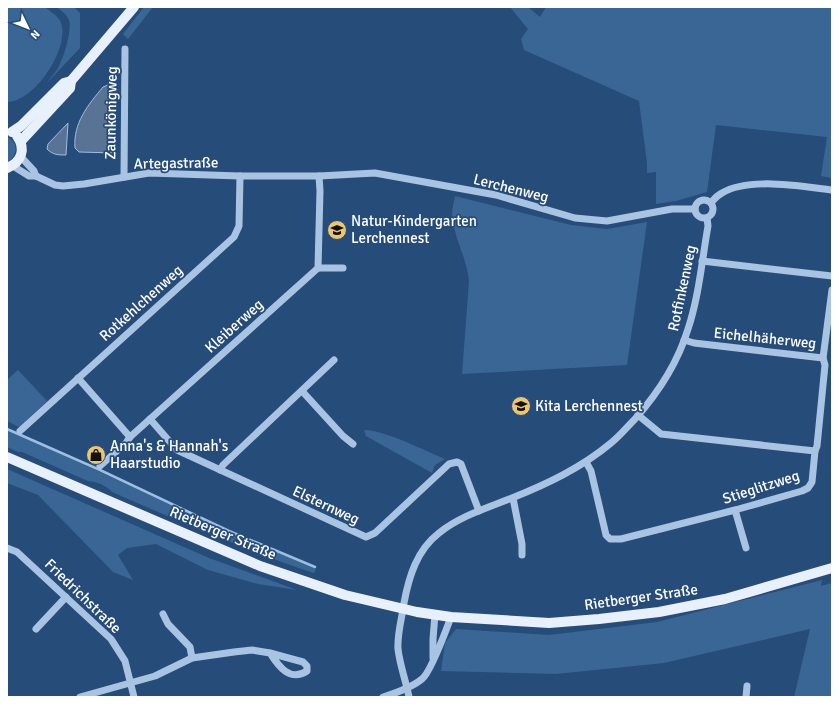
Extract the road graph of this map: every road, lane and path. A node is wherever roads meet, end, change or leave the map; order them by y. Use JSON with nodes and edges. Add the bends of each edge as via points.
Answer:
{"nodes":[{"id":1,"x":134,"y":7,"type":"edge"},
{"id":2,"x":125,"y":49,"type":"dead end"},
{"id":3,"x":71,"y":81,"type":"junction"},
{"id":4,"x":9,"y":131,"type":"edge"},
{"id":5,"x":21,"y":141,"type":"junction"},
{"id":6,"x":21,"y":157,"type":"junction"},
{"id":7,"x":10,"y":167,"type":"edge"},
{"id":8,"x":36,"y":176,"type":"junction"},
{"id":9,"x":240,"y":176,"type":"junction"},
{"id":10,"x":319,"y":176,"type":"junction"},
{"id":11,"x":124,"y":177,"type":"junction"},
{"id":12,"x":832,"y":190,"type":"edge"},
{"id":13,"x":711,"y":203,"type":"junction"},
{"id":14,"x":695,"y":209,"type":"junction"},
{"id":15,"x":707,"y":218,"type":"junction"},
{"id":16,"x":702,"y":261,"type":"junction"},
{"id":17,"x":318,"y":268,"type":"junction"},
{"id":18,"x":343,"y":268,"type":"dead end"},
{"id":19,"x":832,"y":276,"type":"edge"},
{"id":20,"x":832,"y":290,"type":"edge"},
{"id":21,"x":684,"y":340,"type":"junction"},
{"id":22,"x":823,"y":358,"type":"junction"},
{"id":23,"x":334,"y":360,"type":"dead end"},
{"id":24,"x":78,"y":378,"type":"junction"},
{"id":25,"x":302,"y":391,"type":"junction"},
{"id":26,"x":638,"y":415,"type":"junction"},
{"id":27,"x":150,"y":419,"type":"junction"},
{"id":28,"x":20,"y":431,"type":"dead end"},
{"id":29,"x":130,"y":437,"type":"junction"},
{"id":30,"x":353,"y":444,"type":"dead end"},
{"id":31,"x":815,"y":451,"type":"junction"},
{"id":32,"x":7,"y":457,"type":"edge"},
{"id":33,"x":586,"y":462,"type":"junction"},
{"id":34,"x":100,"y":466,"type":"dead end"},
{"id":35,"x":220,"y":470,"type":"junction"},
{"id":36,"x":513,"y":498,"type":"junction"},
{"id":37,"x":479,"y":510,"type":"junction"},
{"id":38,"x":735,"y":510,"type":"junction"},
{"id":39,"x":7,"y":548,"type":"edge"},
{"id":40,"x":746,"y":548,"type":"dead end"},
{"id":41,"x":522,"y":555,"type":"dead end"},
{"id":42,"x":832,"y":568,"type":"edge"},
{"id":43,"x":66,"y":597,"type":"junction"},
{"id":44,"x":163,"y":614,"type":"dead end"},
{"id":45,"x":435,"y":614,"type":"junction"},
{"id":46,"x":451,"y":617,"type":"junction"},
{"id":47,"x":36,"y":629,"type":"dead end"},
{"id":48,"x":270,"y":653,"type":"junction"},
{"id":49,"x":192,"y":658,"type":"junction"},
{"id":50,"x":433,"y":660,"type":"junction"},
{"id":51,"x":130,"y":682,"type":"junction"},
{"id":52,"x":747,"y":686,"type":"dead end"},
{"id":53,"x":407,"y":688,"type":"junction"},
{"id":54,"x":80,"y":697,"type":"edge"},
{"id":55,"x":134,"y":697,"type":"edge"},
{"id":56,"x":383,"y":697,"type":"edge"},
{"id":57,"x":409,"y":697,"type":"edge"},
{"id":58,"x":746,"y":697,"type":"edge"}],
"edges":[{"from":1,"to":3,"type":"main road"},
{"from":2,"to":11,"type":"street","name":"Zaunkönigweg"},
{"from":3,"to":4,"type":"main road","via":[[64,83],[21,126]]},
{"from":3,"to":5,"type":"main road","via":[[70,88]]},
{"from":4,"to":5,"type":"main road"},
{"from":5,"to":6,"type":"main road"},
{"from":6,"to":7,"type":"main road"},
{"from":6,"to":8,"type":"street","name":"Artegastraße"},
{"from":7,"to":8,"type":"street","name":"Artegastraße","via":[[29,176]]},
{"from":8,"to":11,"type":"street","name":"Artegastraße","via":[[62,186]]},
{"from":9,"to":10,"type":"street","name":"Artegastraße"},
{"from":9,"to":11,"type":"street","name":"Artegastraße","via":[[149,173]]},
{"from":9,"to":24,"type":"street","name":"Rotkehlchenweg","via":[[239,226],[234,237]]},
{"from":10,"to":14,"type":"street","name":"Lerchenweg","via":[[374,173],[496,195],[581,219],[607,221],[672,209]]},
{"from":10,"to":17,"type":"street"},
{"from":12,"to":13,"type":"street","name":"Lerchenweg","via":[[760,184],[723,192]]},
{"from":13,"to":14,"type":"street","name":"Lerchenweg","via":[[701,201]]},
{"from":13,"to":15,"type":"street","via":[[712,214]]},
{"from":14,"to":15,"type":"street","via":[[701,218]]},
{"from":15,"to":16,"type":"street","name":"Rotfinkenweg"},
{"from":16,"to":19,"type":"street"},
{"from":16,"to":21,"type":"street","name":"Rotfinkenweg","via":[[696,297]]},
{"from":17,"to":18,"type":"street"},
{"from":17,"to":27,"type":"street","name":"Kleiberweg"},
{"from":20,"to":22,"type":"street","name":"Eichelhäherweg"},
{"from":21,"to":22,"type":"street","name":"Eichelhäherweg"},
{"from":21,"to":26,"type":"street","name":"Rotfinkenweg","via":[[662,384]]},
{"from":22,"to":31,"type":"street","via":[[825,365]]},
{"from":23,"to":25,"type":"street"},
{"from":24,"to":28,"type":"street","name":"Rotkehlchenweg"},
{"from":24,"to":29,"type":"street"},
{"from":25,"to":30,"type":"street"},
{"from":25,"to":35,"type":"street","via":[[222,465]]},
{"from":26,"to":31,"type":"street","name":"Stieglitzweg","via":[[661,434]]},
{"from":26,"to":33,"type":"street","name":"Rotfinkenweg","via":[[612,442]]},
{"from":27,"to":29,"type":"street","name":"Kleiberweg"},
{"from":27,"to":35,"type":"street","name":"Elsternweg","via":[[177,450]]},
{"from":29,"to":34,"type":"street","name":"Kleiberweg"},
{"from":31,"to":38,"type":"street","name":"Stieglitzweg","via":[[812,482],[808,488]]},
{"from":32,"to":45,"type":"main road","name":"Rietberger Straße","via":[[260,566],[345,595]]},
{"from":33,"to":36,"type":"street","name":"Rotfinkenweg","via":[[553,481]]},
{"from":33,"to":38,"type":"street","name":"Stieglitzweg","via":[[591,471],[606,535],[610,540]]},
{"from":35,"to":37,"type":"street","name":"Elsternweg","via":[[366,537],[375,533],[449,464],[457,462],[461,464]]},
{"from":36,"to":37,"type":"street","name":"Rotfinkenweg"},
{"from":36,"to":41,"type":"street"},
{"from":37,"to":53,"type":"street","name":"Rotfinkenweg","via":[[461,518],[439,533],[415,563],[406,592],[398,647]]},
{"from":38,"to":40,"type":"street"},
{"from":39,"to":43,"type":"street","name":"Friedrichstraße","via":[[17,552]]},
{"from":42,"to":46,"type":"main road","name":"Rietberger Straße","via":[[725,599],[659,612],[549,623]]},
{"from":43,"to":47,"type":"street"},
{"from":43,"to":51,"type":"street","name":"Friedrichstraße","via":[[111,638],[125,661]]},
{"from":44,"to":49,"type":"street","via":[[168,624],[190,647]]},
{"from":45,"to":46,"type":"main road","name":"Rietberger Straße"},
{"from":45,"to":50,"type":"street"},
{"from":46,"to":50,"type":"street"},
{"from":48,"to":48,"type":"street","via":[[303,662],[307,666],[307,671],[292,676],[276,663]]},
{"from":48,"to":49,"type":"street","via":[[252,650]]},
{"from":49,"to":51,"type":"street","via":[[155,676]]},
{"from":50,"to":53,"type":"street","via":[[423,679]]},
{"from":51,"to":54,"type":"street"},
{"from":51,"to":55,"type":"street","name":"Friedrichstraße"},
{"from":52,"to":58,"type":"street"},
{"from":53,"to":56,"type":"street"},
{"from":53,"to":57,"type":"street","name":"Rotfinkenweg"}]}
